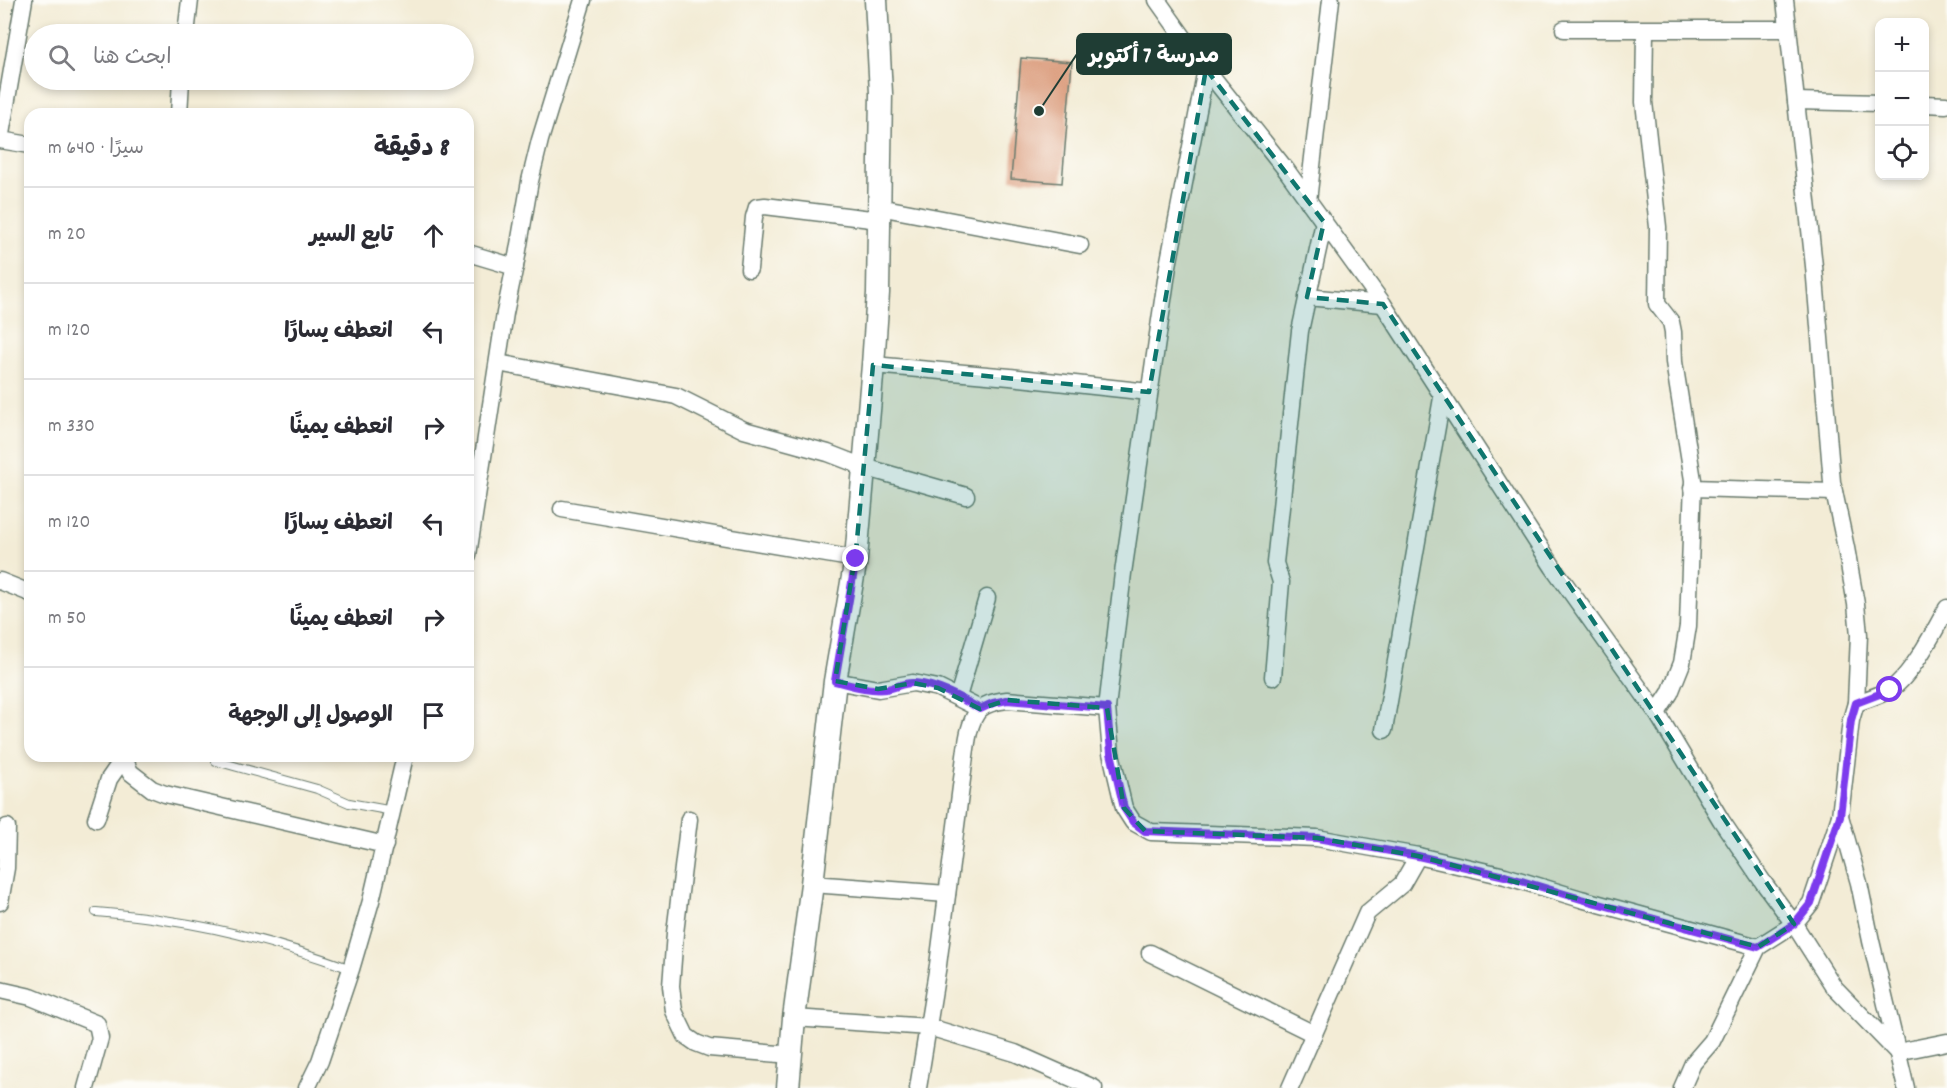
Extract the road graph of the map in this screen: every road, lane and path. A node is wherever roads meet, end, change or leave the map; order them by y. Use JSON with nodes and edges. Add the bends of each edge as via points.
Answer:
{"nodes":[{"id":1,"x":24,"y":0,"type":"edge"},
{"id":2,"x":190,"y":0,"type":"edge"},
{"id":3,"x":583,"y":0,"type":"edge"},
{"id":4,"x":876,"y":0,"type":"edge"},
{"id":5,"x":1157,"y":0,"type":"edge"},
{"id":6,"x":1331,"y":0,"type":"edge"},
{"id":7,"x":1785,"y":0,"type":"edge"},
{"id":8,"x":187,"y":24,"type":"edge"},
{"id":9,"x":1564,"y":29,"type":"dead end"},
{"id":10,"x":1787,"y":29,"type":"junction"},
{"id":11,"x":1645,"y":30,"type":"junction"},
{"id":12,"x":1206,"y":69,"type":"junction"},
{"id":13,"x":180,"y":90,"type":"edge"},
{"id":14,"x":1796,"y":101,"type":"junction"},
{"id":15,"x":1875,"y":103,"type":"edge"},
{"id":16,"x":1929,"y":104,"type":"edge"},
{"id":17,"x":1946,"y":105,"type":"edge"},
{"id":18,"x":179,"y":108,"type":"edge"},
{"id":19,"x":0,"y":140,"type":"edge"},
{"id":20,"x":24,"y":144,"type":"edge"},
{"id":21,"x":1308,"y":201,"type":"junction"},
{"id":22,"x":879,"y":213,"type":"junction"},
{"id":23,"x":1324,"y":222,"type":"junction"},
{"id":24,"x":1080,"y":245,"type":"dead end"},
{"id":25,"x":474,"y":255,"type":"edge"},
{"id":26,"x":515,"y":267,"type":"junction"},
{"id":27,"x":749,"y":269,"type":"dead end"},
{"id":28,"x":1307,"y":297,"type":"junction"},
{"id":29,"x":1383,"y":304,"type":"junction"},
{"id":30,"x":498,"y":363,"type":"junction"},
{"id":31,"x":873,"y":365,"type":"junction"},
{"id":32,"x":1149,"y":392,"type":"junction"},
{"id":33,"x":1442,"y":398,"type":"junction"},
{"id":34,"x":864,"y":467,"type":"junction"},
{"id":35,"x":1692,"y":488,"type":"junction"},
{"id":36,"x":1834,"y":492,"type":"junction"},
{"id":37,"x":966,"y":496,"type":"dead end"},
{"id":38,"x":562,"y":509,"type":"dead end"},
{"id":39,"x":474,"y":512,"type":"edge"},
{"id":40,"x":856,"y":559,"type":"junction"},
{"id":41,"x":0,"y":581,"type":"edge"},
{"id":42,"x":24,"y":591,"type":"edge"},
{"id":43,"x":987,"y":598,"type":"dead end"},
{"id":44,"x":1947,"y":608,"type":"edge"},
{"id":45,"x":1273,"y":677,"type":"dead end"},
{"id":46,"x":835,"y":681,"type":"junction"},
{"id":47,"x":958,"y":697,"type":"junction"},
{"id":48,"x":1856,"y":703,"type":"junction"},
{"id":49,"x":1107,"y":708,"type":"junction"},
{"id":50,"x":980,"y":709,"type":"junction"},
{"id":51,"x":1657,"y":713,"type":"junction"},
{"id":52,"x":1384,"y":730,"type":"dead end"},
{"id":53,"x":121,"y":762,"type":"edge"},
{"id":54,"x":126,"y":762,"type":"edge"},
{"id":55,"x":220,"y":762,"type":"edge"},
{"id":56,"x":404,"y":762,"type":"edge"},
{"id":57,"x":393,"y":811,"type":"junction"},
{"id":58,"x":1840,"y":816,"type":"junction"},
{"id":59,"x":96,"y":819,"type":"dead end"},
{"id":60,"x":689,"y":819,"type":"dead end"},
{"id":61,"x":7,"y":826,"type":"dead end"},
{"id":62,"x":385,"y":845,"type":"junction"},
{"id":63,"x":1418,"y":856,"type":"junction"},
{"id":64,"x":812,"y":884,"type":"junction"},
{"id":65,"x":947,"y":894,"type":"junction"},
{"id":66,"x":0,"y":902,"type":"edge"},
{"id":67,"x":96,"y":912,"type":"dead end"},
{"id":68,"x":1794,"y":924,"type":"junction"},
{"id":69,"x":1758,"y":947,"type":"junction"},
{"id":70,"x":1150,"y":953,"type":"dead end"},
{"id":71,"x":351,"y":969,"type":"junction"},
{"id":72,"x":0,"y":990,"type":"edge"},
{"id":73,"x":794,"y":1018,"type":"junction"},
{"id":74,"x":929,"y":1027,"type":"junction"},
{"id":75,"x":1314,"y":1034,"type":"junction"},
{"id":76,"x":1947,"y":1042,"type":"edge"},
{"id":77,"x":1897,"y":1052,"type":"junction"},
{"id":78,"x":791,"y":1055,"type":"junction"},
{"id":79,"x":86,"y":1088,"type":"edge"},
{"id":80,"x":308,"y":1088,"type":"edge"},
{"id":81,"x":788,"y":1088,"type":"edge"},
{"id":82,"x":918,"y":1088,"type":"edge"},
{"id":83,"x":1094,"y":1088,"type":"edge"},
{"id":84,"x":1290,"y":1088,"type":"edge"},
{"id":85,"x":1682,"y":1088,"type":"edge"},
{"id":86,"x":1906,"y":1088,"type":"edge"}],
"edges":[{"from":1,"to":19,"type":"street"},
{"from":2,"to":8,"type":"street"},
{"from":3,"to":26,"type":"street","via":[[540,140]]},
{"from":4,"to":22,"type":"street","via":[[881,93]]},
{"from":5,"to":12,"type":"street"},
{"from":6,"to":21,"type":"street"},
{"from":7,"to":10,"type":"street"},
{"from":9,"to":11,"type":"street"},
{"from":10,"to":11,"type":"street"},
{"from":10,"to":14,"type":"street"},
{"from":11,"to":35,"type":"street","via":[[1644,102],[1658,227],[1657,304],[1671,322],[1673,332]]},
{"from":12,"to":21,"type":"street"},
{"from":12,"to":32,"type":"street","via":[[1168,266]]},
{"from":13,"to":18,"type":"street"},
{"from":14,"to":15,"type":"street"},
{"from":14,"to":36,"type":"street"},
{"from":16,"to":17,"type":"street"},
{"from":19,"to":20,"type":"street"},
{"from":21,"to":23,"type":"street"},
{"from":22,"to":24,"type":"street"},
{"from":22,"to":27,"type":"street","via":[[757,207]]},
{"from":22,"to":31,"type":"street"},
{"from":23,"to":28,"type":"street"},
{"from":23,"to":29,"type":"street"},
{"from":25,"to":26,"type":"street"},
{"from":26,"to":30,"type":"street"},
{"from":28,"to":29,"type":"street"},
{"from":28,"to":45,"type":"street","via":[[1275,563],[1281,589]]},
{"from":29,"to":33,"type":"street"},
{"from":30,"to":34,"type":"street","via":[[676,396],[744,430]]},
{"from":30,"to":39,"type":"street"},
{"from":31,"to":32,"type":"street"},
{"from":31,"to":34,"type":"street"},
{"from":32,"to":49,"type":"street"},
{"from":33,"to":51,"type":"street","via":[[1553,567]]},
{"from":33,"to":52,"type":"street"},
{"from":34,"to":37,"type":"street"},
{"from":34,"to":40,"type":"street"},
{"from":35,"to":36,"type":"street"},
{"from":35,"to":51,"type":"street","via":[[1688,626],[1682,663]]},
{"from":36,"to":48,"type":"street","via":[[1856,604]]},
{"from":38,"to":40,"type":"street"},
{"from":40,"to":46,"type":"street"},
{"from":41,"to":42,"type":"street"},
{"from":43,"to":47,"type":"street"},
{"from":44,"to":48,"type":"street","via":[[1896,685]]},
{"from":46,"to":47,"type":"street","via":[[868,689],[914,683]]},
{"from":46,"to":64,"type":"street"},
{"from":47,"to":50,"type":"street"},
{"from":48,"to":58,"type":"street"},
{"from":49,"to":50,"type":"street","via":[[1007,700]]},
{"from":49,"to":63,"type":"street","via":[[1111,753],[1124,808],[1145,831],[1317,838]]},
{"from":50,"to":65,"type":"street","via":[[967,741]]},
{"from":51,"to":68,"type":"street","via":[[1721,820]]},
{"from":53,"to":59,"type":"street","via":[[109,779]]},
{"from":54,"to":62,"type":"street","via":[[130,772],[165,794]]},
{"from":55,"to":57,"type":"lane","via":[[317,789],[349,803]]},
{"from":56,"to":57,"type":"street"},
{"from":57,"to":62,"type":"street"},
{"from":58,"to":68,"type":"street","via":[[1811,903]]},
{"from":58,"to":77,"type":"street"},
{"from":60,"to":78,"type":"street","via":[[675,933],[671,986],[674,1011],[686,1035],[709,1048]]},
{"from":61,"to":66,"type":"street"},
{"from":62,"to":71,"type":"street"},
{"from":63,"to":69,"type":"street","via":[[1505,876]]},
{"from":63,"to":75,"type":"street","via":[[1402,884],[1367,913]]},
{"from":64,"to":65,"type":"street"},
{"from":64,"to":73,"type":"street"},
{"from":65,"to":74,"type":"street"},
{"from":67,"to":71,"type":"lane","via":[[236,934]]},
{"from":68,"to":69,"type":"street"},
{"from":68,"to":77,"type":"street","via":[[1834,987]]},
{"from":69,"to":85,"type":"street","via":[[1712,1041],[1693,1063]]},
{"from":70,"to":75,"type":"street"},
{"from":71,"to":80,"type":"street"},
{"from":72,"to":79,"type":"street","via":[[31,997],[98,1024],[100,1038]]},
{"from":73,"to":74,"type":"street"},
{"from":73,"to":78,"type":"street"},
{"from":74,"to":82,"type":"street"},
{"from":74,"to":83,"type":"street","via":[[1015,1053]]},
{"from":75,"to":84,"type":"street"},
{"from":76,"to":77,"type":"street"},
{"from":77,"to":86,"type":"street"},
{"from":78,"to":81,"type":"street"}]}
